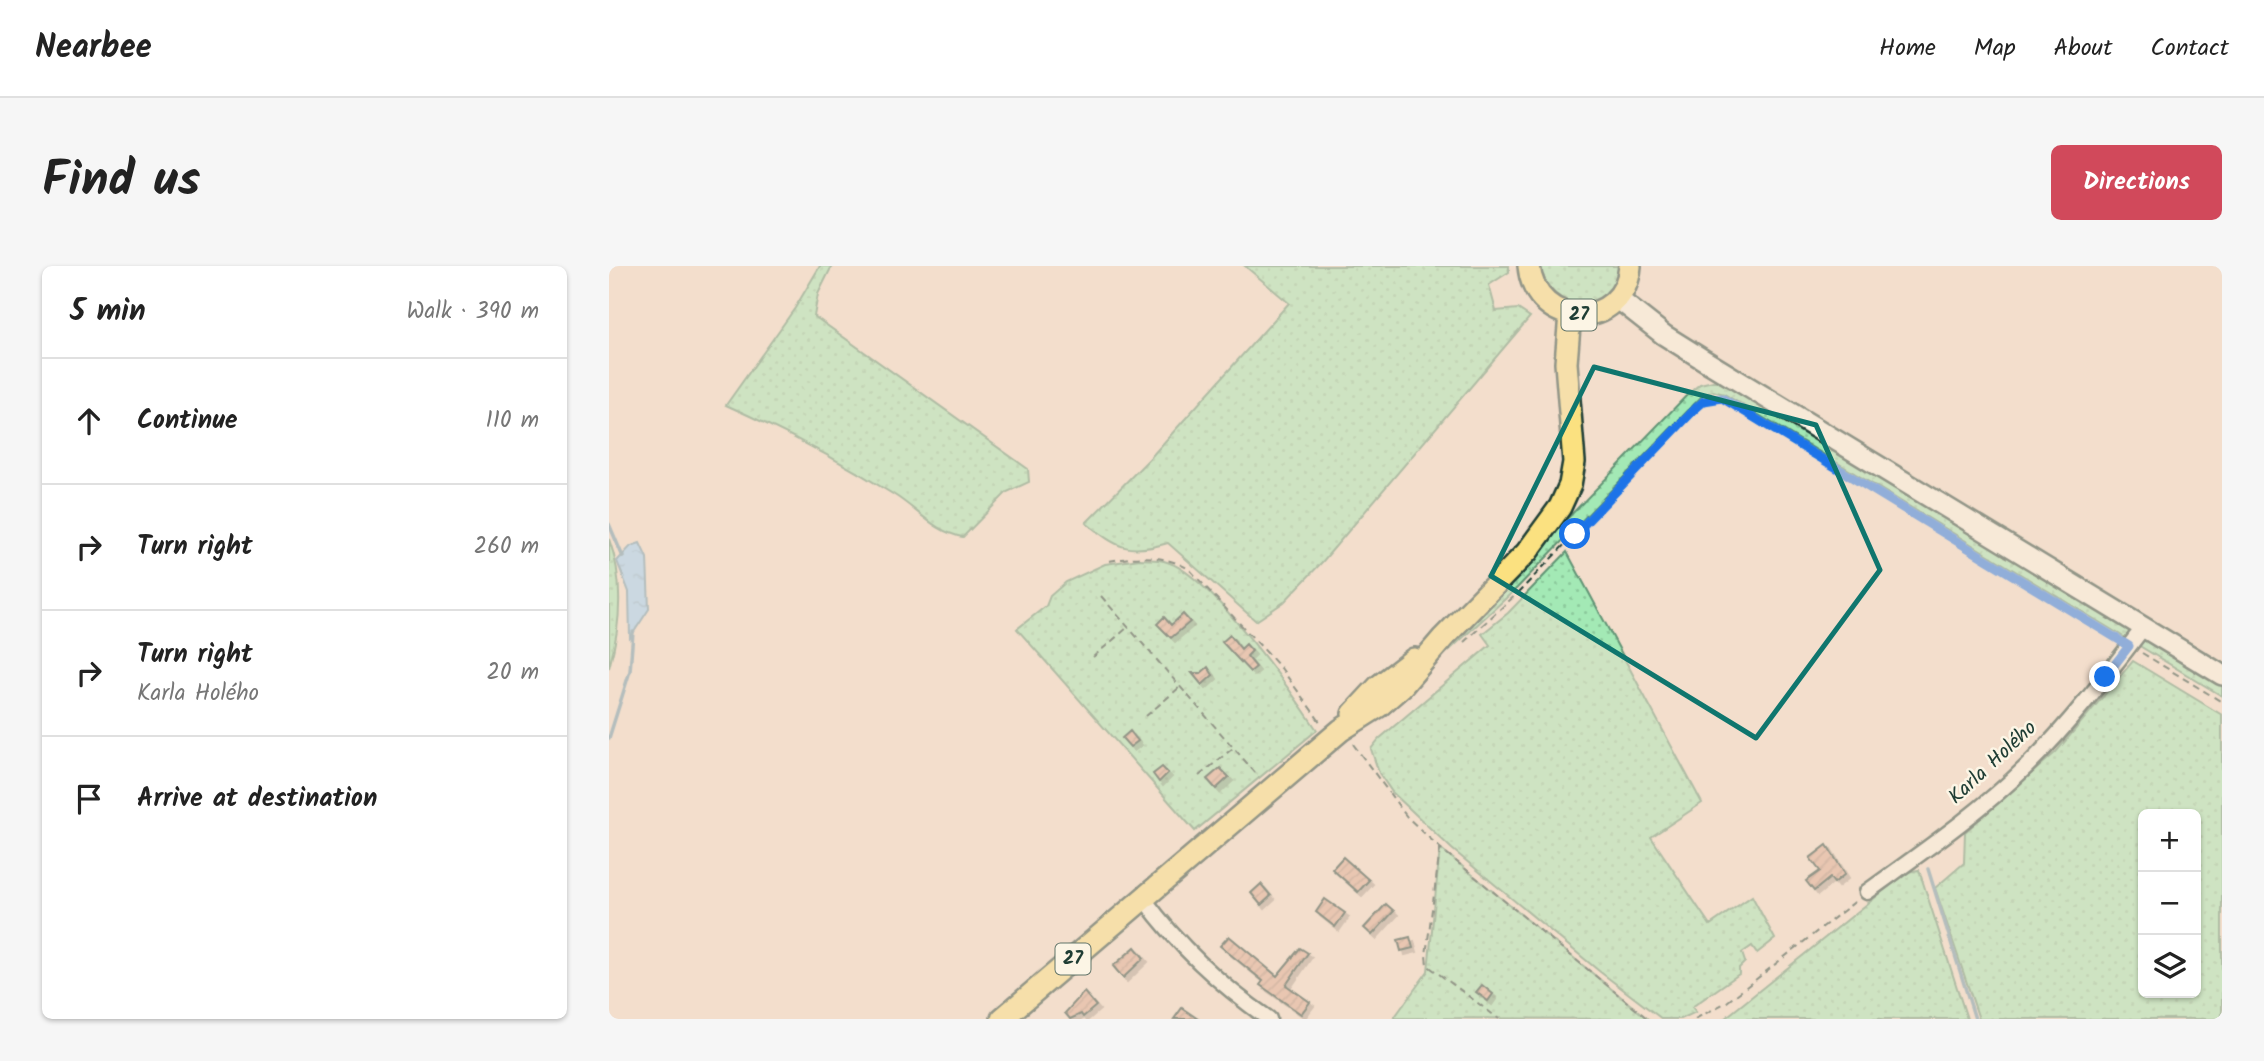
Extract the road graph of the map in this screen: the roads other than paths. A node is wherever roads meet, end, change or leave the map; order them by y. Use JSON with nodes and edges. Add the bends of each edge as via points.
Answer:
{"nodes":[{"id":1,"x":1529,"y":266,"type":"edge"},
{"id":2,"x":1630,"y":266,"type":"edge"},
{"id":3,"x":1617,"y":298,"type":"junction"},
{"id":4,"x":1570,"y":314,"type":"junction"},
{"id":5,"x":2143,"y":628,"type":"junction"},
{"id":6,"x":2222,"y":675,"type":"edge"},
{"id":7,"x":1867,"y":892,"type":"road end"},
{"id":8,"x":1144,"y":899,"type":"junction"},
{"id":9,"x":1002,"y":1019,"type":"edge"},
{"id":10,"x":1269,"y":1019,"type":"edge"}],
"edges":[{"from":1,"to":4,"type":"main road","number":"27","via":[[1543,299]]},
{"from":2,"to":3,"type":"main road","number":"27"},
{"from":3,"to":4,"type":"main road","number":"27","via":[[1596,312]]},
{"from":3,"to":5,"type":"main road","via":[[1704,360]]},
{"from":4,"to":8,"type":"main road","number":"27","via":[[1566,363],[1575,450],[1566,496],[1527,552],[1451,642],[1379,686],[1336,734]]},
{"from":5,"to":6,"type":"main road"},
{"from":5,"to":7,"type":"street","name":"Karla Holého","via":[[2028,765],[1986,803]]},
{"from":8,"to":9,"type":"main road","number":"27"},
{"from":8,"to":10,"type":"street","via":[[1208,972]]}]}
